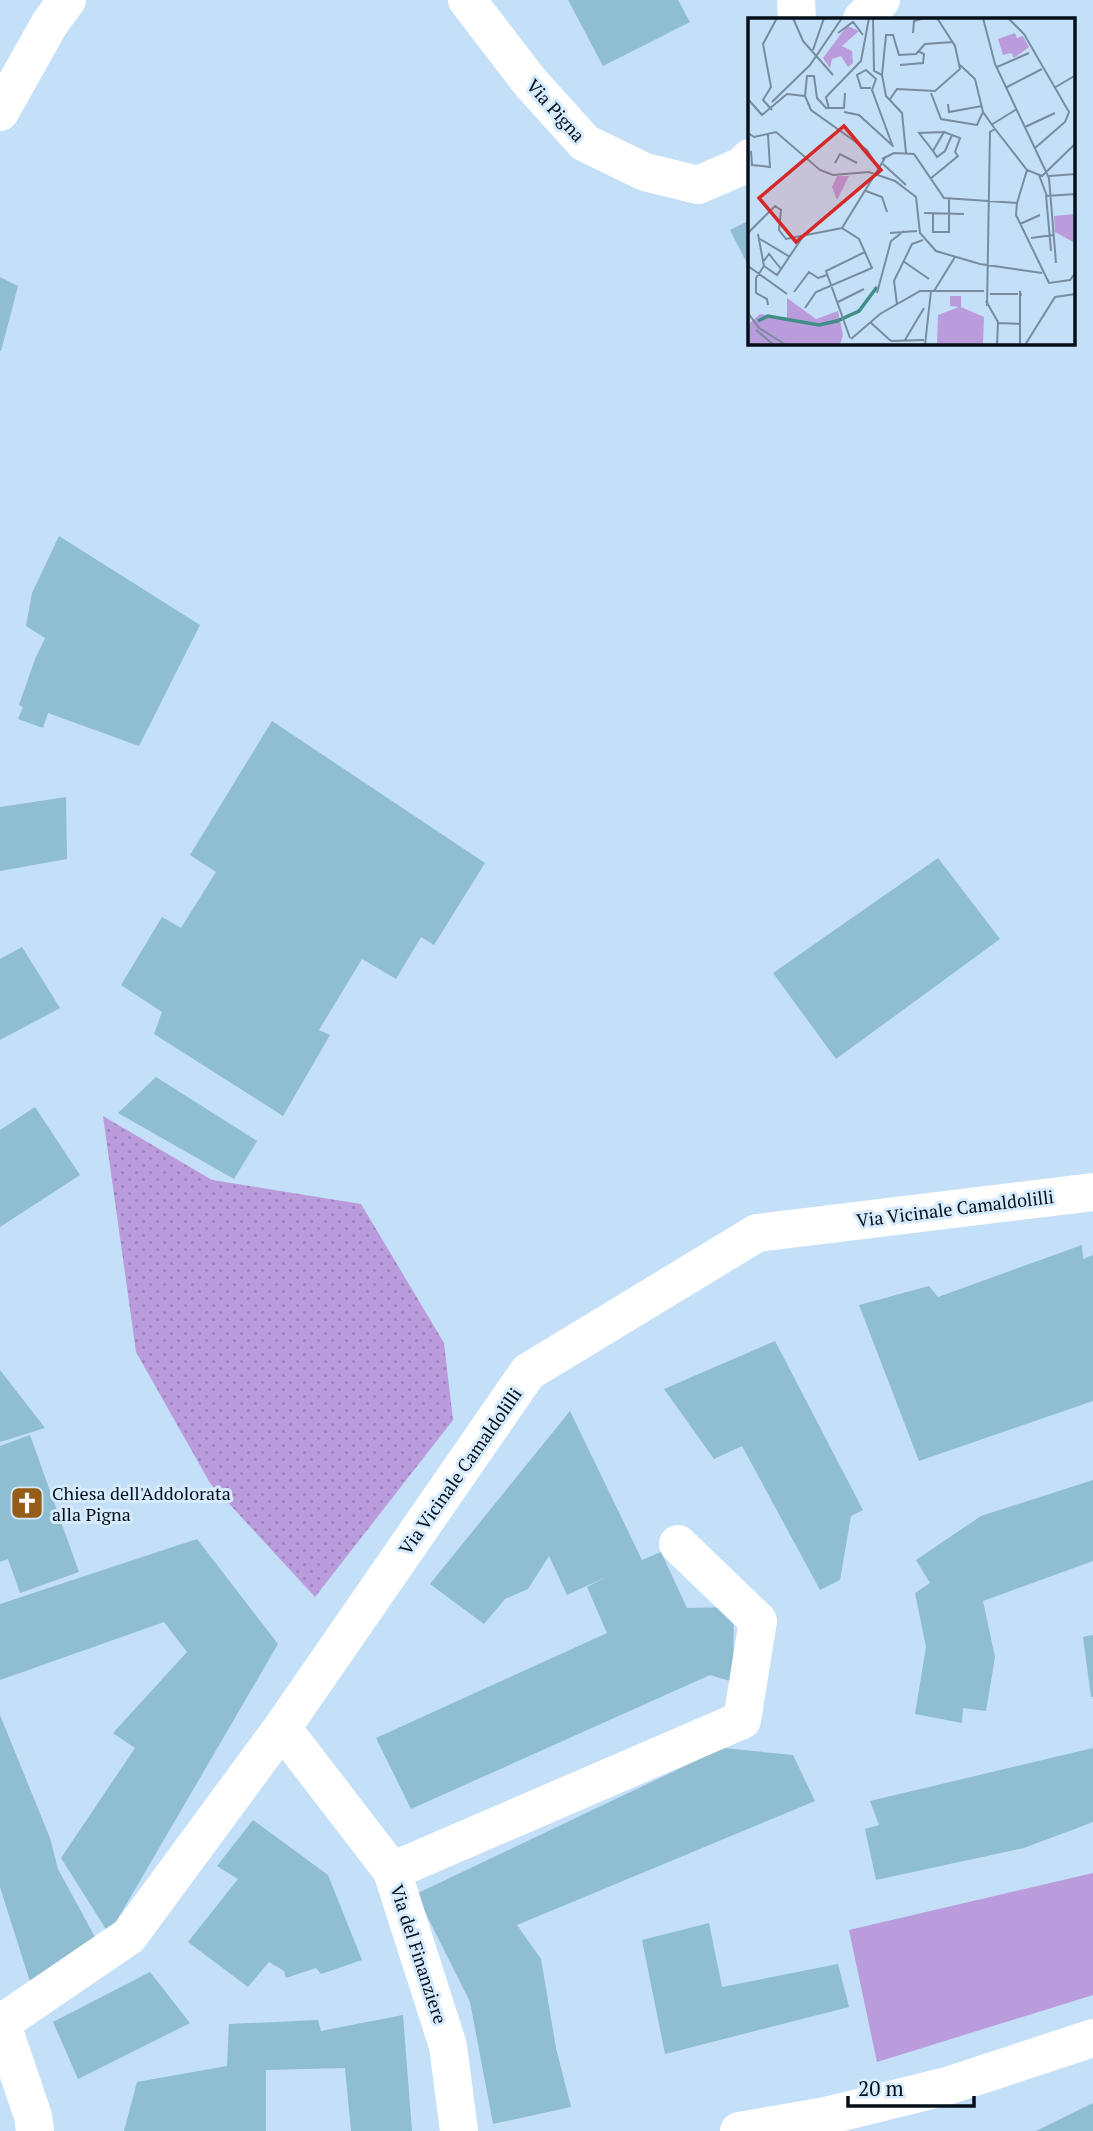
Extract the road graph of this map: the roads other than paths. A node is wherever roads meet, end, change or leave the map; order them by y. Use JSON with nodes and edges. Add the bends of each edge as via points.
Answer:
{"nodes":[{"id":1,"x":67,"y":0,"type":"edge"},
{"id":2,"x":467,"y":0,"type":"edge"},
{"id":3,"x":796,"y":0,"type":"edge"},
{"id":4,"x":881,"y":0,"type":"edge"},
{"id":5,"x":797,"y":18,"type":"edge"},
{"id":6,"x":863,"y":18,"type":"edge"},
{"id":7,"x":0,"y":112,"type":"edge"},
{"id":8,"x":748,"y":160,"type":"edge"},
{"id":9,"x":1093,"y":1192,"type":"edge"},
{"id":10,"x":678,"y":1544,"type":"dead end"},
{"id":11,"x":282,"y":1728,"type":"junction"},
{"id":12,"x":392,"y":1871,"type":"junction"},
{"id":13,"x":0,"y":2022,"type":"edge"},
{"id":14,"x":1093,"y":2038,"type":"edge"},
{"id":15,"x":37,"y":2126,"type":"edge"},
{"id":16,"x":459,"y":2131,"type":"edge"},
{"id":17,"x":739,"y":2131,"type":"edge"}],
"edges":[{"from":1,"to":7,"type":"main road"},
{"from":2,"to":8,"type":"main road","name":"Via Pigna","via":[[584,144],[645,173],[698,185]]},
{"from":3,"to":5,"type":"main road"},
{"from":4,"to":6,"type":"main road"},
{"from":9,"to":11,"type":"main road","name":"Via Vicinale Camaldolilli","via":[[757,1233],[528,1372]]},
{"from":10,"to":12,"type":"main road","via":[[758,1621],[742,1720]]},
{"from":11,"to":12,"type":"main road","name":"Via del Finanziere"},
{"from":11,"to":13,"type":"main road","name":"Via Vicinale Camaldolilli","via":[[129,1937]]},
{"from":12,"to":16,"type":"main road","name":"Via del Finanziere","via":[[448,2046]]},
{"from":13,"to":15,"type":"main road"},
{"from":14,"to":17,"type":"main road","via":[[947,2086],[827,2116]]}]}
